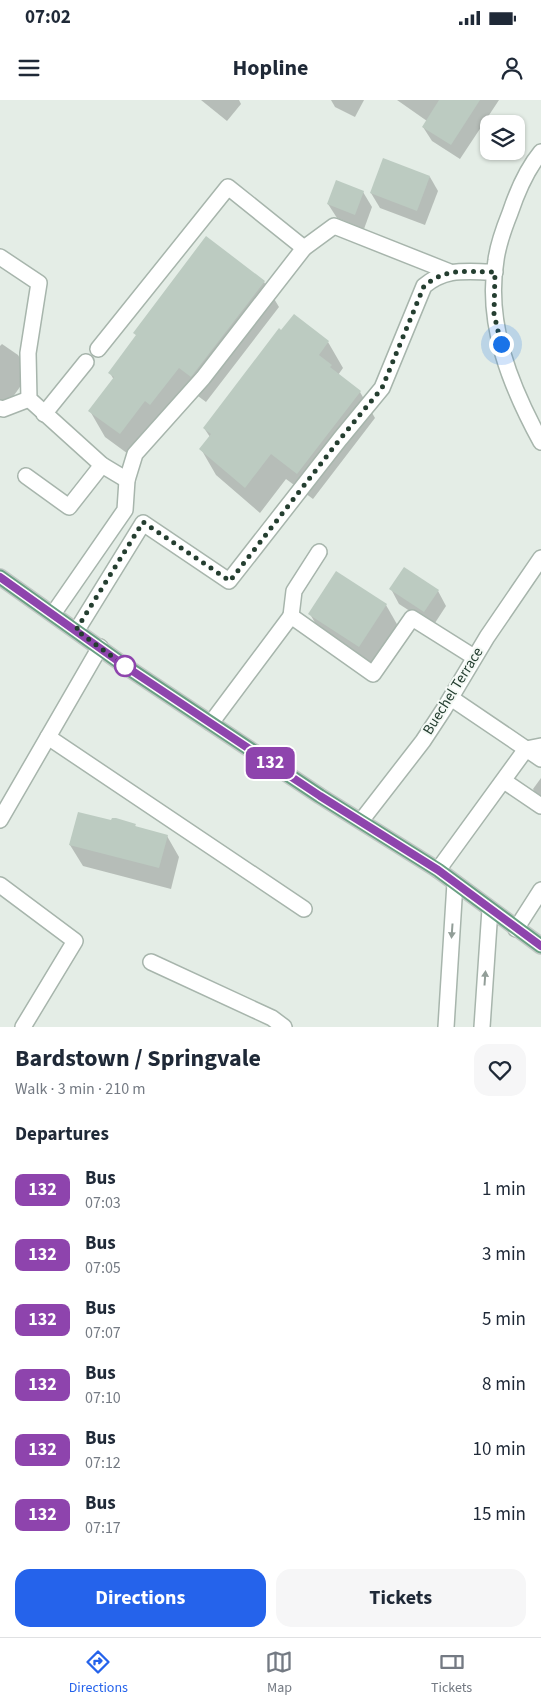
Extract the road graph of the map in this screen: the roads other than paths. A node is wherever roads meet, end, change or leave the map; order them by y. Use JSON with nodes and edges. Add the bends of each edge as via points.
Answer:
{"nodes":[{"id":1,"x":541,"y":152,"type":"edge"},
{"id":2,"x":304,"y":248,"type":"junction"},
{"id":3,"x":0,"y":256,"type":"edge"},
{"id":4,"x":450,"y":272,"type":"junction"},
{"id":5,"x":495,"y":272,"type":"junction"},
{"id":6,"x":98,"y":349,"type":"dead end"},
{"id":7,"x":86,"y":362,"type":"dead end"},
{"id":8,"x":29,"y":400,"type":"junction"},
{"id":9,"x":0,"y":408,"type":"edge"},
{"id":10,"x":44,"y":414,"type":"junction"},
{"id":11,"x":541,"y":442,"type":"edge"},
{"id":12,"x":102,"y":465,"type":"junction"},
{"id":13,"x":26,"y":476,"type":"dead end"},
{"id":14,"x":127,"y":480,"type":"junction"},
{"id":15,"x":125,"y":510,"type":"junction"},
{"id":16,"x":143,"y":522,"type":"junction"},
{"id":17,"x":319,"y":552,"type":"dead end"},
{"id":18,"x":541,"y":558,"type":"edge"},
{"id":19,"x":0,"y":577,"type":"edge"},
{"id":20,"x":53,"y":614,"type":"junction"},
{"id":21,"x":291,"y":616,"type":"junction"},
{"id":22,"x":76,"y":630,"type":"junction"},
{"id":23,"x":100,"y":647,"type":"junction"},
{"id":24,"x":474,"y":657,"type":"junction"},
{"id":25,"x":451,"y":698,"type":"junction"},
{"id":26,"x":211,"y":723,"type":"junction"},
{"id":27,"x":48,"y":737,"type":"junction"},
{"id":28,"x":541,"y":746,"type":"edge"},
{"id":29,"x":526,"y":749,"type":"junction"},
{"id":30,"x":541,"y":759,"type":"edge"},
{"id":31,"x":504,"y":781,"type":"junction"},
{"id":32,"x":541,"y":806,"type":"edge"},
{"id":33,"x":0,"y":820,"type":"edge"},
{"id":34,"x":360,"y":822,"type":"junction"},
{"id":35,"x":438,"y":870,"type":"junction"},
{"id":36,"x":455,"y":883,"type":"junction"},
{"id":37,"x":0,"y":885,"type":"edge"},
{"id":38,"x":541,"y":890,"type":"edge"},
{"id":39,"x":304,"y":909,"type":"dead end"},
{"id":40,"x":490,"y":909,"type":"junction"},
{"id":41,"x":516,"y":929,"type":"junction"},
{"id":42,"x":541,"y":946,"type":"edge"},
{"id":43,"x":151,"y":962,"type":"dead end"},
{"id":44,"x":23,"y":1027,"type":"edge"},
{"id":45,"x":284,"y":1027,"type":"edge"},
{"id":46,"x":446,"y":1027,"type":"edge"},
{"id":47,"x":482,"y":1027,"type":"edge"}],
"edges":[{"from":1,"to":5,"type":"street","via":[[516,195],[501,236]]},
{"from":2,"to":4,"type":"street","via":[[334,226]]},
{"from":2,"to":6,"type":"street","via":[[228,187]]},
{"from":2,"to":14,"type":"street","via":[[203,378],[135,454]]},
{"from":3,"to":8,"type":"street","via":[[39,283],[28,353]]},
{"from":4,"to":5,"type":"street"},
{"from":4,"to":16,"type":"street","via":[[424,286],[382,388],[230,581]]},
{"from":5,"to":11,"type":"street","via":[[494,314],[504,359],[515,390]]},
{"from":7,"to":10,"type":"street"},
{"from":8,"to":9,"type":"street"},
{"from":8,"to":10,"type":"street"},
{"from":10,"to":12,"type":"street"},
{"from":12,"to":13,"type":"street","via":[[69,507]]},
{"from":12,"to":14,"type":"street"},
{"from":14,"to":15,"type":"street"},
{"from":15,"to":16,"type":"street"},
{"from":15,"to":20,"type":"street"},
{"from":16,"to":22,"type":"street"},
{"from":17,"to":21,"type":"street","via":[[294,591]]},
{"from":18,"to":24,"type":"street","name":"Buechel Terrace"},
{"from":19,"to":20,"type":"main road"},
{"from":20,"to":22,"type":"main road"},
{"from":21,"to":24,"type":"street","via":[[373,674],[412,618]]},
{"from":21,"to":26,"type":"street"},
{"from":22,"to":23,"type":"main road"},
{"from":23,"to":26,"type":"main road"},
{"from":23,"to":27,"type":"street"},
{"from":24,"to":25,"type":"street","name":"Buechel Terrace"},
{"from":25,"to":29,"type":"street"},
{"from":25,"to":34,"type":"street","name":"Buechel Terrace","via":[[423,741]]},
{"from":26,"to":34,"type":"main road"},
{"from":27,"to":33,"type":"street"},
{"from":27,"to":39,"type":"street"},
{"from":28,"to":29,"type":"street"},
{"from":29,"to":30,"type":"street"},
{"from":29,"to":31,"type":"street"},
{"from":31,"to":32,"type":"street"},
{"from":31,"to":35,"type":"street"},
{"from":34,"to":35,"type":"main road"},
{"from":35,"to":36,"type":"main road"},
{"from":36,"to":40,"type":"main road"},
{"from":36,"to":46,"type":"street","one_way":true},
{"from":37,"to":44,"type":"street","via":[[74,941]]},
{"from":38,"to":41,"type":"street"},
{"from":40,"to":41,"type":"main road"},
{"from":47,"to":40,"type":"street","one_way":true},
{"from":41,"to":42,"type":"main road"},
{"from":43,"to":45,"type":"street","via":[[272,1018]]}]}
